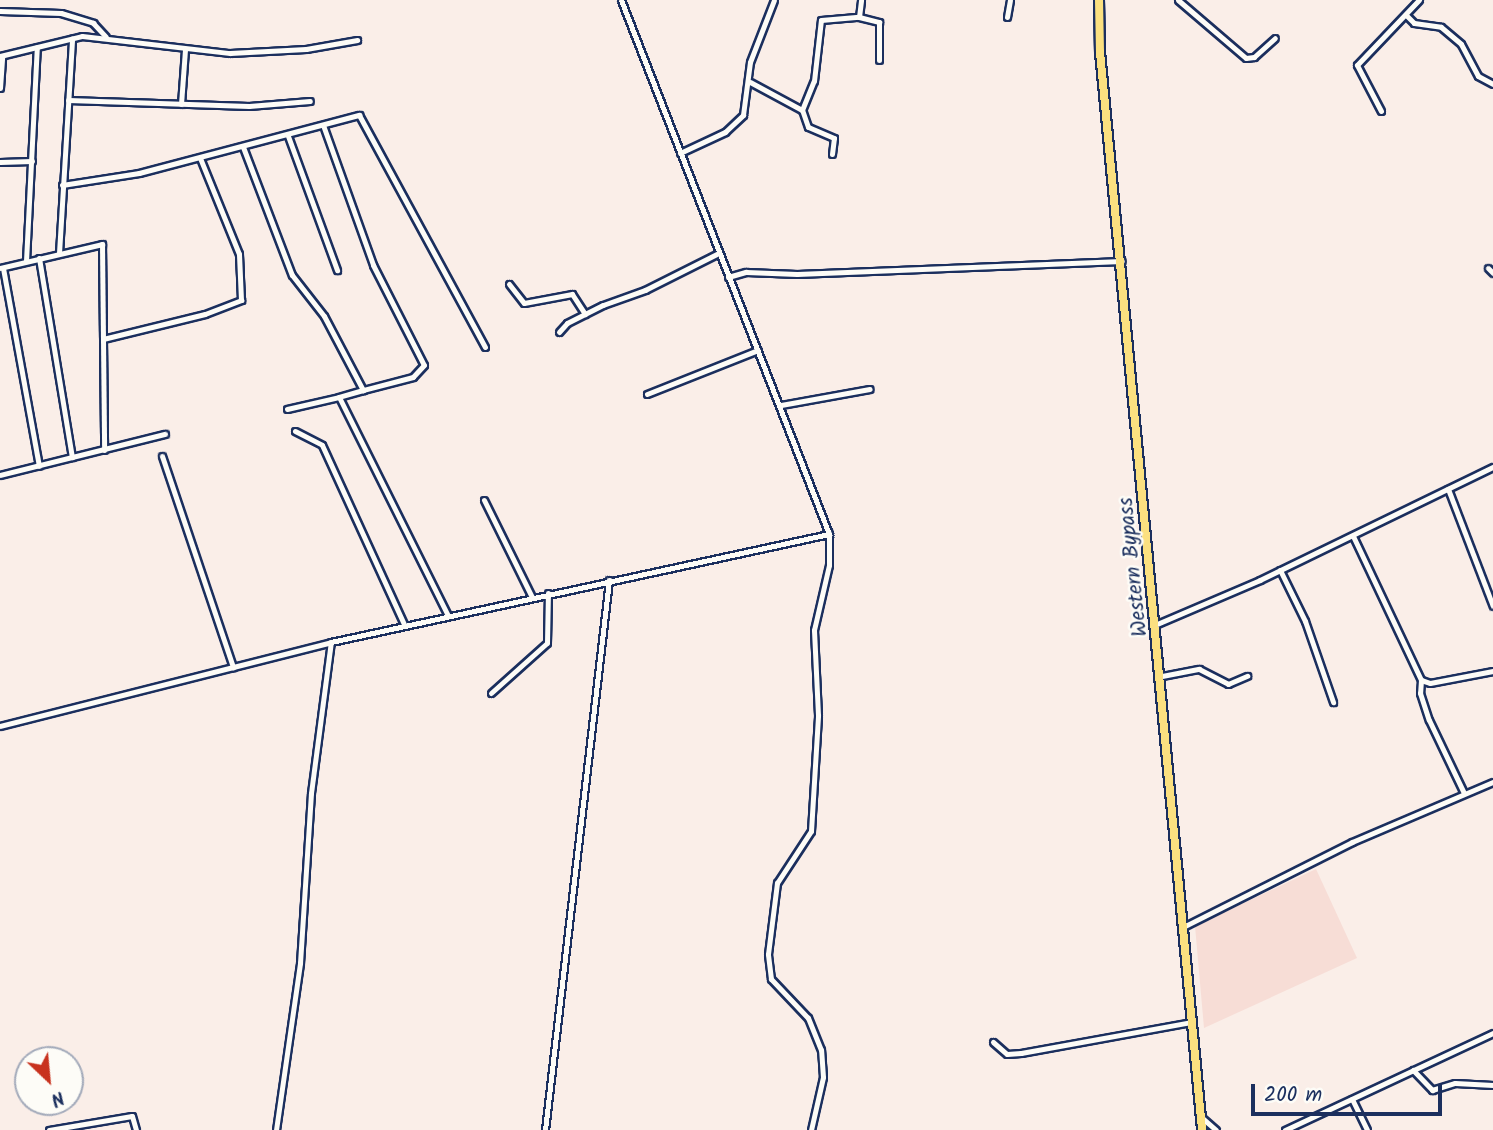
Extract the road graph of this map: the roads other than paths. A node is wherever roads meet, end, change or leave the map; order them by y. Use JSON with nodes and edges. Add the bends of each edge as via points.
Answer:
{"nodes":[{"id":1,"x":621,"y":0,"type":"edge"},
{"id":2,"x":774,"y":0,"type":"edge"},
{"id":3,"x":862,"y":0,"type":"edge"},
{"id":4,"x":1010,"y":0,"type":"edge"},
{"id":5,"x":1099,"y":0,"type":"edge"},
{"id":6,"x":1178,"y":0,"type":"edge"},
{"id":7,"x":1419,"y":0,"type":"edge"},
{"id":8,"x":0,"y":11,"type":"edge"},
{"id":9,"x":1406,"y":15,"type":"junction"},
{"id":10,"x":859,"y":17,"type":"junction"},
{"id":11,"x":1007,"y":17,"type":"dead end"},
{"id":12,"x":106,"y":37,"type":"junction"},
{"id":13,"x":72,"y":38,"type":"junction"},
{"id":14,"x":1275,"y":38,"type":"dead end"},
{"id":15,"x":357,"y":40,"type":"dead end"},
{"id":16,"x":37,"y":47,"type":"junction"},
{"id":17,"x":185,"y":50,"type":"junction"},
{"id":18,"x":1,"y":56,"type":"edge"},
{"id":19,"x":879,"y":60,"type":"dead end"},
{"id":20,"x":750,"y":82,"type":"junction"},
{"id":21,"x":1493,"y":84,"type":"edge"},
{"id":22,"x":0,"y":88,"type":"edge"},
{"id":23,"x":68,"y":100,"type":"junction"},
{"id":24,"x":310,"y":101,"type":"dead end"},
{"id":25,"x":181,"y":104,"type":"junction"},
{"id":26,"x":803,"y":110,"type":"junction"},
{"id":27,"x":1381,"y":111,"type":"dead end"},
{"id":28,"x":323,"y":125,"type":"junction"},
{"id":29,"x":288,"y":136,"type":"junction"},
{"id":30,"x":243,"y":146,"type":"junction"},
{"id":31,"x":680,"y":153,"type":"junction"},
{"id":32,"x":832,"y":155,"type":"dead end"},
{"id":33,"x":200,"y":158,"type":"junction"},
{"id":34,"x":32,"y":161,"type":"junction"},
{"id":35,"x":0,"y":162,"type":"edge"},
{"id":36,"x":62,"y":185,"type":"junction"},
{"id":37,"x":59,"y":253,"type":"junction"},
{"id":38,"x":719,"y":253,"type":"junction"},
{"id":39,"x":39,"y":258,"type":"junction"},
{"id":40,"x":26,"y":261,"type":"junction"},
{"id":41,"x":1122,"y":261,"type":"junction"},
{"id":42,"x":1,"y":268,"type":"edge"},
{"id":43,"x":337,"y":270,"type":"dead end"},
{"id":44,"x":729,"y":277,"type":"junction"},
{"id":45,"x":509,"y":284,"type":"dead end"},
{"id":46,"x":585,"y":314,"type":"junction"},
{"id":47,"x":559,"y":332,"type":"dead end"},
{"id":48,"x":103,"y":340,"type":"junction"},
{"id":49,"x":485,"y":347,"type":"dead end"},
{"id":50,"x":758,"y":350,"type":"junction"},
{"id":51,"x":870,"y":389,"type":"dead end"},
{"id":52,"x":363,"y":390,"type":"junction"},
{"id":53,"x":647,"y":394,"type":"dead end"},
{"id":54,"x":339,"y":397,"type":"junction"},
{"id":55,"x":781,"y":405,"type":"junction"},
{"id":56,"x":287,"y":409,"type":"dead end"},
{"id":57,"x":295,"y":431,"type":"dead end"},
{"id":58,"x":164,"y":435,"type":"dead end"},
{"id":59,"x":103,"y":450,"type":"junction"},
{"id":60,"x":162,"y":456,"type":"dead end"},
{"id":61,"x":72,"y":457,"type":"junction"},
{"id":62,"x":39,"y":466,"type":"junction"},
{"id":63,"x":1493,"y":467,"type":"edge"},
{"id":64,"x":0,"y":475,"type":"edge"},
{"id":65,"x":1448,"y":489,"type":"junction"},
{"id":66,"x":484,"y":500,"type":"dead end"},
{"id":67,"x":829,"y":534,"type":"junction"},
{"id":68,"x":1353,"y":536,"type":"junction"},
{"id":69,"x":1280,"y":570,"type":"junction"},
{"id":70,"x":609,"y":580,"type":"junction"},
{"id":71,"x":548,"y":593,"type":"junction"},
{"id":72,"x":532,"y":597,"type":"junction"},
{"id":73,"x":1493,"y":606,"type":"edge"},
{"id":74,"x":448,"y":616,"type":"junction"},
{"id":75,"x":1157,"y":624,"type":"junction"},
{"id":76,"x":405,"y":626,"type":"junction"},
{"id":77,"x":331,"y":642,"type":"junction"},
{"id":78,"x":233,"y":667,"type":"junction"},
{"id":79,"x":1493,"y":671,"type":"edge"},
{"id":80,"x":1161,"y":676,"type":"junction"},
{"id":81,"x":1247,"y":676,"type":"dead end"},
{"id":82,"x":1421,"y":680,"type":"junction"},
{"id":83,"x":491,"y":693,"type":"dead end"},
{"id":84,"x":1333,"y":702,"type":"dead end"},
{"id":85,"x":0,"y":726,"type":"edge"},
{"id":86,"x":1493,"y":782,"type":"edge"},
{"id":87,"x":1464,"y":793,"type":"junction"},
{"id":88,"x":1183,"y":927,"type":"junction"},
{"id":89,"x":1192,"y":1022,"type":"junction"},
{"id":90,"x":1493,"y":1033,"type":"edge"},
{"id":91,"x":993,"y":1042,"type":"dead end"},
{"id":92,"x":1413,"y":1070,"type":"junction"},
{"id":93,"x":1493,"y":1085,"type":"edge"},
{"id":94,"x":1352,"y":1099,"type":"junction"},
{"id":95,"x":1201,"y":1116,"type":"junction"},
{"id":96,"x":81,"y":1123,"type":"junction"},
{"id":97,"x":48,"y":1130,"type":"edge"},
{"id":98,"x":81,"y":1130,"type":"edge"},
{"id":99,"x":136,"y":1130,"type":"edge"},
{"id":100,"x":276,"y":1130,"type":"edge"},
{"id":101,"x":545,"y":1130,"type":"edge"},
{"id":102,"x":811,"y":1130,"type":"edge"},
{"id":103,"x":1202,"y":1130,"type":"edge"},
{"id":104,"x":1216,"y":1130,"type":"edge"},
{"id":105,"x":1285,"y":1130,"type":"edge"},
{"id":106,"x":1367,"y":1130,"type":"edge"}],
"edges":[{"from":1,"to":31,"type":"street"},
{"from":2,"to":20,"type":"street","via":[[750,62]]},
{"from":3,"to":10,"type":"street"},
{"from":4,"to":11,"type":"street"},
{"from":5,"to":41,"type":"main road","name":"Western Bypass"},
{"from":6,"to":14,"type":"street","via":[[1246,58],[1254,57]]},
{"from":7,"to":9,"type":"street"},
{"from":8,"to":12,"type":"street","via":[[61,13],[93,23]]},
{"from":9,"to":21,"type":"street","via":[[1414,23],[1441,27],[1461,44],[1478,76]]},
{"from":9,"to":27,"type":"street","via":[[1357,65]]},
{"from":10,"to":19,"type":"street","via":[[881,23]]},
{"from":10,"to":26,"type":"street","via":[[821,20],[814,82]]},
{"from":12,"to":13,"type":"street"},
{"from":12,"to":17,"type":"street","via":[[138,46]]},
{"from":13,"to":16,"type":"street"},
{"from":13,"to":23,"type":"street"},
{"from":15,"to":17,"type":"street","via":[[265,52]]},
{"from":16,"to":18,"type":"street"},
{"from":16,"to":34,"type":"street"},
{"from":17,"to":25,"type":"street"},
{"from":18,"to":22,"type":"street"},
{"from":20,"to":26,"type":"street"},
{"from":20,"to":31,"type":"street","via":[[740,119],[725,132]]},
{"from":23,"to":25,"type":"street"},
{"from":23,"to":36,"type":"street"},
{"from":24,"to":25,"type":"street","via":[[248,106]]},
{"from":26,"to":32,"type":"street","via":[[804,125],[834,138]]},
{"from":28,"to":29,"type":"street"},
{"from":28,"to":49,"type":"street","via":[[362,117],[397,190]]},
{"from":28,"to":52,"type":"street","via":[[373,265],[424,365],[412,377]]},
{"from":29,"to":30,"type":"street"},
{"from":29,"to":43,"type":"street"},
{"from":30,"to":33,"type":"street"},
{"from":30,"to":52,"type":"street","via":[[292,275],[324,316]]},
{"from":31,"to":38,"type":"street"},
{"from":33,"to":36,"type":"street"},
{"from":33,"to":48,"type":"street","via":[[239,254],[241,300]]},
{"from":34,"to":35,"type":"street"},
{"from":34,"to":40,"type":"street"},
{"from":36,"to":37,"type":"street"},
{"from":37,"to":39,"type":"street"},
{"from":37,"to":48,"type":"street","via":[[102,244]]},
{"from":38,"to":44,"type":"street"},
{"from":38,"to":46,"type":"street"},
{"from":39,"to":40,"type":"street"},
{"from":39,"to":61,"type":"street"},
{"from":40,"to":42,"type":"street"},
{"from":41,"to":44,"type":"street","via":[[746,272]]},
{"from":41,"to":75,"type":"main road","name":"Western Bypass"},
{"from":42,"to":62,"type":"street"},
{"from":44,"to":50,"type":"street"},
{"from":45,"to":46,"type":"street","via":[[524,303],[575,295]]},
{"from":46,"to":47,"type":"street"},
{"from":48,"to":59,"type":"street"},
{"from":50,"to":53,"type":"street"},
{"from":50,"to":55,"type":"street"},
{"from":51,"to":55,"type":"street"},
{"from":52,"to":54,"type":"street"},
{"from":54,"to":56,"type":"street"},
{"from":54,"to":74,"type":"street"},
{"from":55,"to":67,"type":"street"},
{"from":57,"to":76,"type":"street","via":[[314,438],[325,450]]},
{"from":58,"to":59,"type":"street"},
{"from":59,"to":61,"type":"street"},
{"from":60,"to":78,"type":"street"},
{"from":61,"to":62,"type":"street"},
{"from":62,"to":64,"type":"street"},
{"from":63,"to":65,"type":"street"},
{"from":65,"to":68,"type":"street"},
{"from":65,"to":73,"type":"street"},
{"from":66,"to":72,"type":"street"},
{"from":67,"to":70,"type":"street"},
{"from":67,"to":102,"type":"street","via":[[829,565],[813,650],[818,715],[811,831],[777,883],[768,954],[771,979],[808,1018],[821,1050],[823,1077]]},
{"from":68,"to":69,"type":"street"},
{"from":68,"to":82,"type":"street"},
{"from":69,"to":75,"type":"street"},
{"from":69,"to":84,"type":"street","via":[[1305,621]]},
{"from":70,"to":71,"type":"street"},
{"from":70,"to":101,"type":"street"},
{"from":71,"to":72,"type":"street"},
{"from":71,"to":83,"type":"street","via":[[547,642]]},
{"from":72,"to":74,"type":"street"},
{"from":74,"to":76,"type":"street"},
{"from":75,"to":80,"type":"main road","name":"Western Bypass"},
{"from":76,"to":77,"type":"street"},
{"from":77,"to":78,"type":"street"},
{"from":77,"to":100,"type":"street","via":[[311,793],[300,963]]},
{"from":78,"to":85,"type":"street"},
{"from":79,"to":82,"type":"street","via":[[1430,683]]},
{"from":80,"to":81,"type":"street","via":[[1199,669],[1228,684]]},
{"from":80,"to":88,"type":"main road","name":"Western Bypass"},
{"from":82,"to":87,"type":"street","via":[[1420,693],[1429,720]]},
{"from":86,"to":87,"type":"street"},
{"from":87,"to":88,"type":"street","via":[[1352,842]]},
{"from":88,"to":89,"type":"main road","name":"Western Bypass"},
{"from":89,"to":91,"type":"street","via":[[1021,1053],[1007,1054]]},
{"from":89,"to":95,"type":"main road","name":"Western Bypass"},
{"from":90,"to":92,"type":"street"},
{"from":92,"to":93,"type":"street","via":[[1428,1090],[1455,1083]]},
{"from":92,"to":94,"type":"street"},
{"from":94,"to":105,"type":"street"},
{"from":94,"to":106,"type":"street"},
{"from":95,"to":103,"type":"main road","name":"Western Bypass"},
{"from":95,"to":104,"type":"street"},
{"from":96,"to":97,"type":"street"},
{"from":96,"to":98,"type":"street"},
{"from":96,"to":99,"type":"street","via":[[132,1116]]}]}
